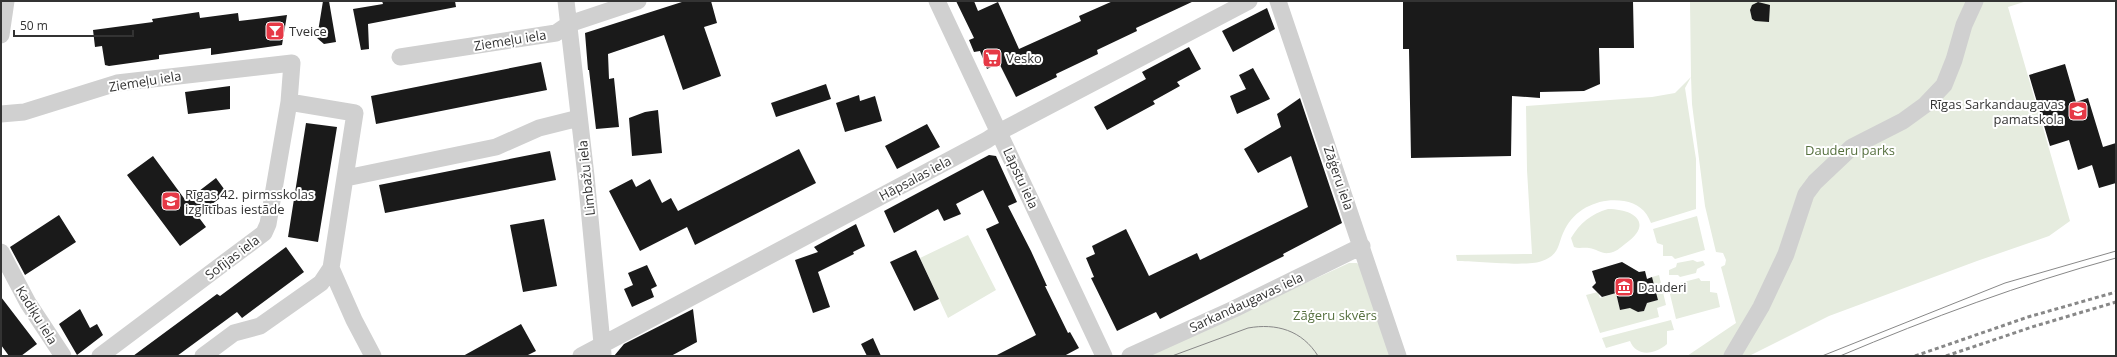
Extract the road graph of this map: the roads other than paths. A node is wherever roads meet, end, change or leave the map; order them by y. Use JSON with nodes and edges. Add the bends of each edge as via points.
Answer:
{"nodes":[{"id":1,"x":6,"y":1,"type":"edge"},
{"id":2,"x":566,"y":1,"type":"edge"},
{"id":3,"x":638,"y":1,"type":"edge"},
{"id":4,"x":937,"y":1,"type":"edge"},
{"id":5,"x":1249,"y":1,"type":"edge"},
{"id":6,"x":1278,"y":1,"type":"edge"},
{"id":7,"x":1975,"y":1,"type":"edge"},
{"id":8,"x":568,"y":24,"type":"junction"},
{"id":9,"x":1,"y":35,"type":"edge"},
{"id":10,"x":400,"y":57,"type":"dead end"},
{"id":11,"x":292,"y":63,"type":"joint"},
{"id":12,"x":289,"y":102,"type":"junction"},
{"id":13,"x":1,"y":114,"type":"edge"},
{"id":14,"x":579,"y":118,"type":"junction"},
{"id":15,"x":999,"y":132,"type":"junction"},
{"id":16,"x":346,"y":178,"type":"junction"},
{"id":17,"x":1362,"y":246,"type":"junction"},
{"id":18,"x":1,"y":252,"type":"edge"},
{"id":19,"x":331,"y":268,"type":"junction"},
{"id":20,"x":602,"y":350,"type":"edge"},
{"id":21,"x":63,"y":356,"type":"edge"},
{"id":22,"x":100,"y":356,"type":"edge"},
{"id":23,"x":203,"y":356,"type":"edge"},
{"id":24,"x":373,"y":356,"type":"edge"},
{"id":25,"x":581,"y":356,"type":"edge"},
{"id":26,"x":1104,"y":356,"type":"edge"},
{"id":27,"x":1130,"y":356,"type":"edge"},
{"id":28,"x":1398,"y":356,"type":"edge"},
{"id":29,"x":1732,"y":356,"type":"edge"}],
"edges":[{"from":1,"to":9,"type":"street"},
{"from":2,"to":8,"type":"street","name":"Limbažu iela"},
{"from":3,"to":8,"type":"street","name":"Ziemeļu iela"},
{"from":4,"to":15,"type":"street","name":"Lāpstu iela"},
{"from":5,"to":15,"type":"street","name":"Hāpsalas iela"},
{"from":6,"to":17,"type":"street","name":"Zāģeru iela"},
{"from":7,"to":29,"type":"street","via":[[1964,25],[1944,85],[1925,105],[1903,121],[1852,147],[1806,194],[1786,254],[1761,307]]},
{"from":8,"to":10,"type":"street","name":"Ziemeļu iela","via":[[556,33]]},
{"from":8,"to":14,"type":"street","name":"Limbažu iela"},
{"from":11,"to":12,"type":"street","name":"Sofijas iela"},
{"from":11,"to":13,"type":"street","name":"Ziemeļu iela","via":[[117,83],[24,112]]},
{"from":12,"to":16,"type":"street","via":[[355,113]]},
{"from":12,"to":22,"type":"street","name":"Sofijas iela","via":[[268,224],[264,233]]},
{"from":14,"to":16,"type":"street","via":[[538,128],[496,147]]},
{"from":14,"to":20,"type":"street","name":"Limbažu iela"},
{"from":15,"to":20,"type":"street","name":"Hāpsalas iela"},
{"from":15,"to":26,"type":"street","name":"Lāpstu iela"},
{"from":16,"to":19,"type":"street"},
{"from":17,"to":27,"type":"street","name":"Sarkandaugavas iela","via":[[1234,309]]},
{"from":17,"to":28,"type":"street","name":"Zāģeru iela"},
{"from":18,"to":21,"type":"street","name":"Kadiķu iela","via":[[28,303]]},
{"from":19,"to":23,"type":"street","via":[[321,283],[260,326],[234,333]]},
{"from":19,"to":24,"type":"street"},
{"from":20,"to":25,"type":"street","name":"Hāpsalas iela"}]}
